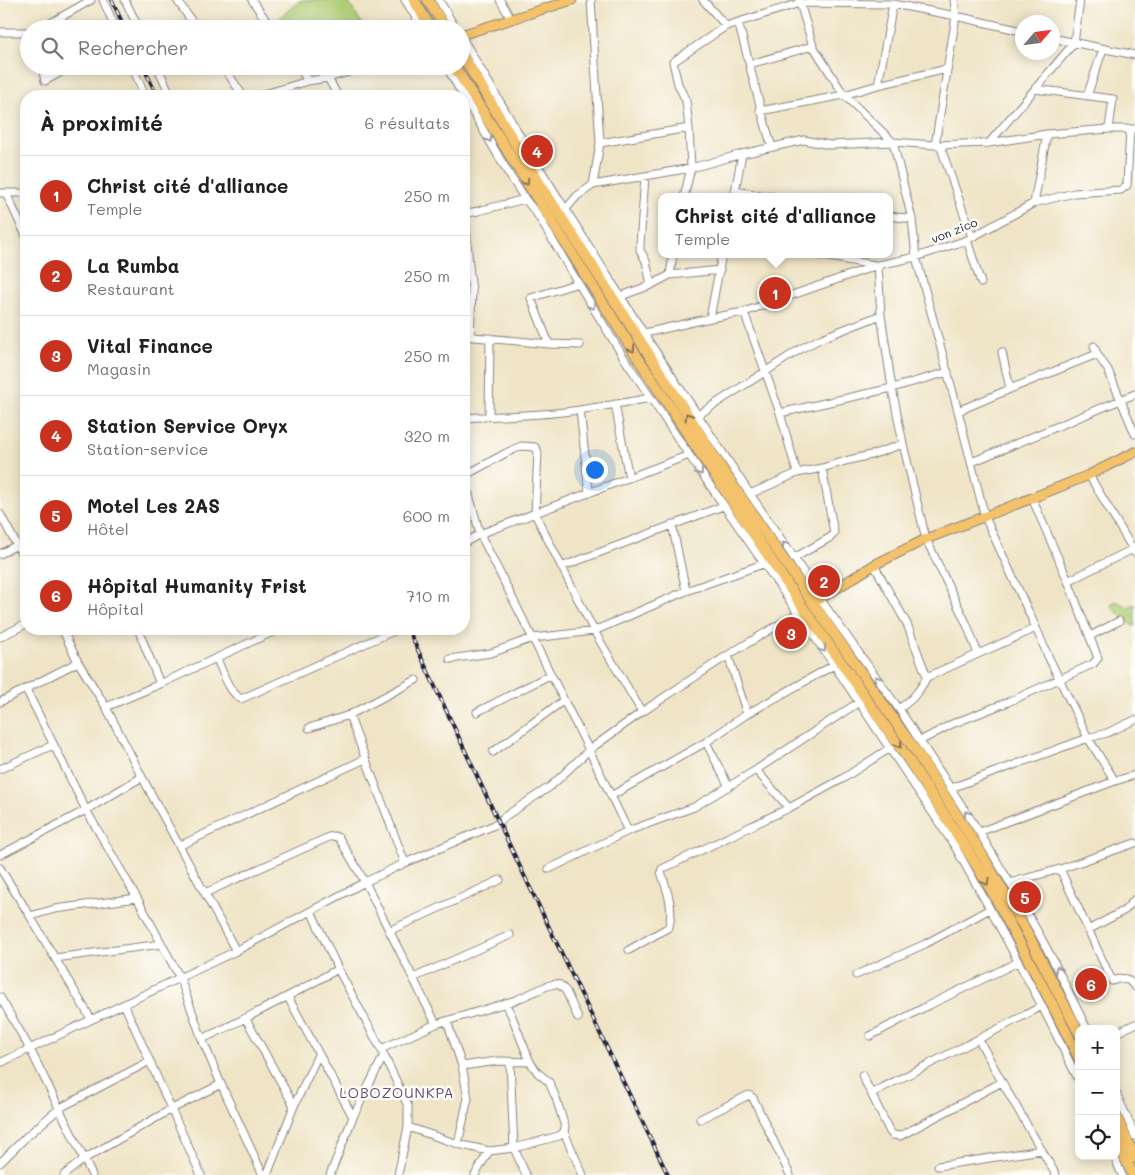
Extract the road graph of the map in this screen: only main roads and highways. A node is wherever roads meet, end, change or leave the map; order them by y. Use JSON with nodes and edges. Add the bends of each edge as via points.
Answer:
{"nodes":[{"id":1,"x":414,"y":0,"type":"edge"},
{"id":2,"x":428,"y":0,"type":"edge"},
{"id":3,"x":572,"y":0,"type":"edge"},
{"id":4,"x":426,"y":20,"type":"edge"},
{"id":5,"x":440,"y":20,"type":"edge"},
{"id":6,"x":470,"y":33,"type":"edge"},
{"id":7,"x":470,"y":68,"type":"edge"},
{"id":8,"x":460,"y":75,"type":"edge"},
{"id":9,"x":469,"y":90,"type":"edge"},
{"id":10,"x":470,"y":91,"type":"edge"},
{"id":11,"x":1135,"y":452,"type":"edge"},
{"id":12,"x":809,"y":606,"type":"junction"},
{"id":13,"x":1075,"y":1025,"type":"edge"},
{"id":14,"x":1075,"y":1050,"type":"edge"},
{"id":15,"x":1120,"y":1125,"type":"edge"},
{"id":16,"x":1120,"y":1147,"type":"edge"},
{"id":17,"x":1135,"y":1158,"type":"edge"},
{"id":18,"x":1133,"y":1175,"type":"edge"}],
"edges":[{"from":1,"to":4,"type":"highway"},
{"from":2,"to":5,"type":"highway"},
{"from":3,"to":6,"type":"main road"},
{"from":12,"to":7,"type":"highway","one_way":true,"via":[[528,165]]},
{"from":8,"to":9,"type":"highway","one_way":true},
{"from":10,"to":12,"type":"highway","one_way":true,"via":[[721,485]]},
{"from":11,"to":12,"type":"main road","via":[[926,540],[874,565]]},
{"from":12,"to":13,"type":"highway","via":[[917,753],[978,848]]},
{"from":12,"to":14,"type":"highway","one_way":true,"via":[[993,893]]},
{"from":15,"to":17,"type":"highway"},
{"from":16,"to":18,"type":"highway"}]}
